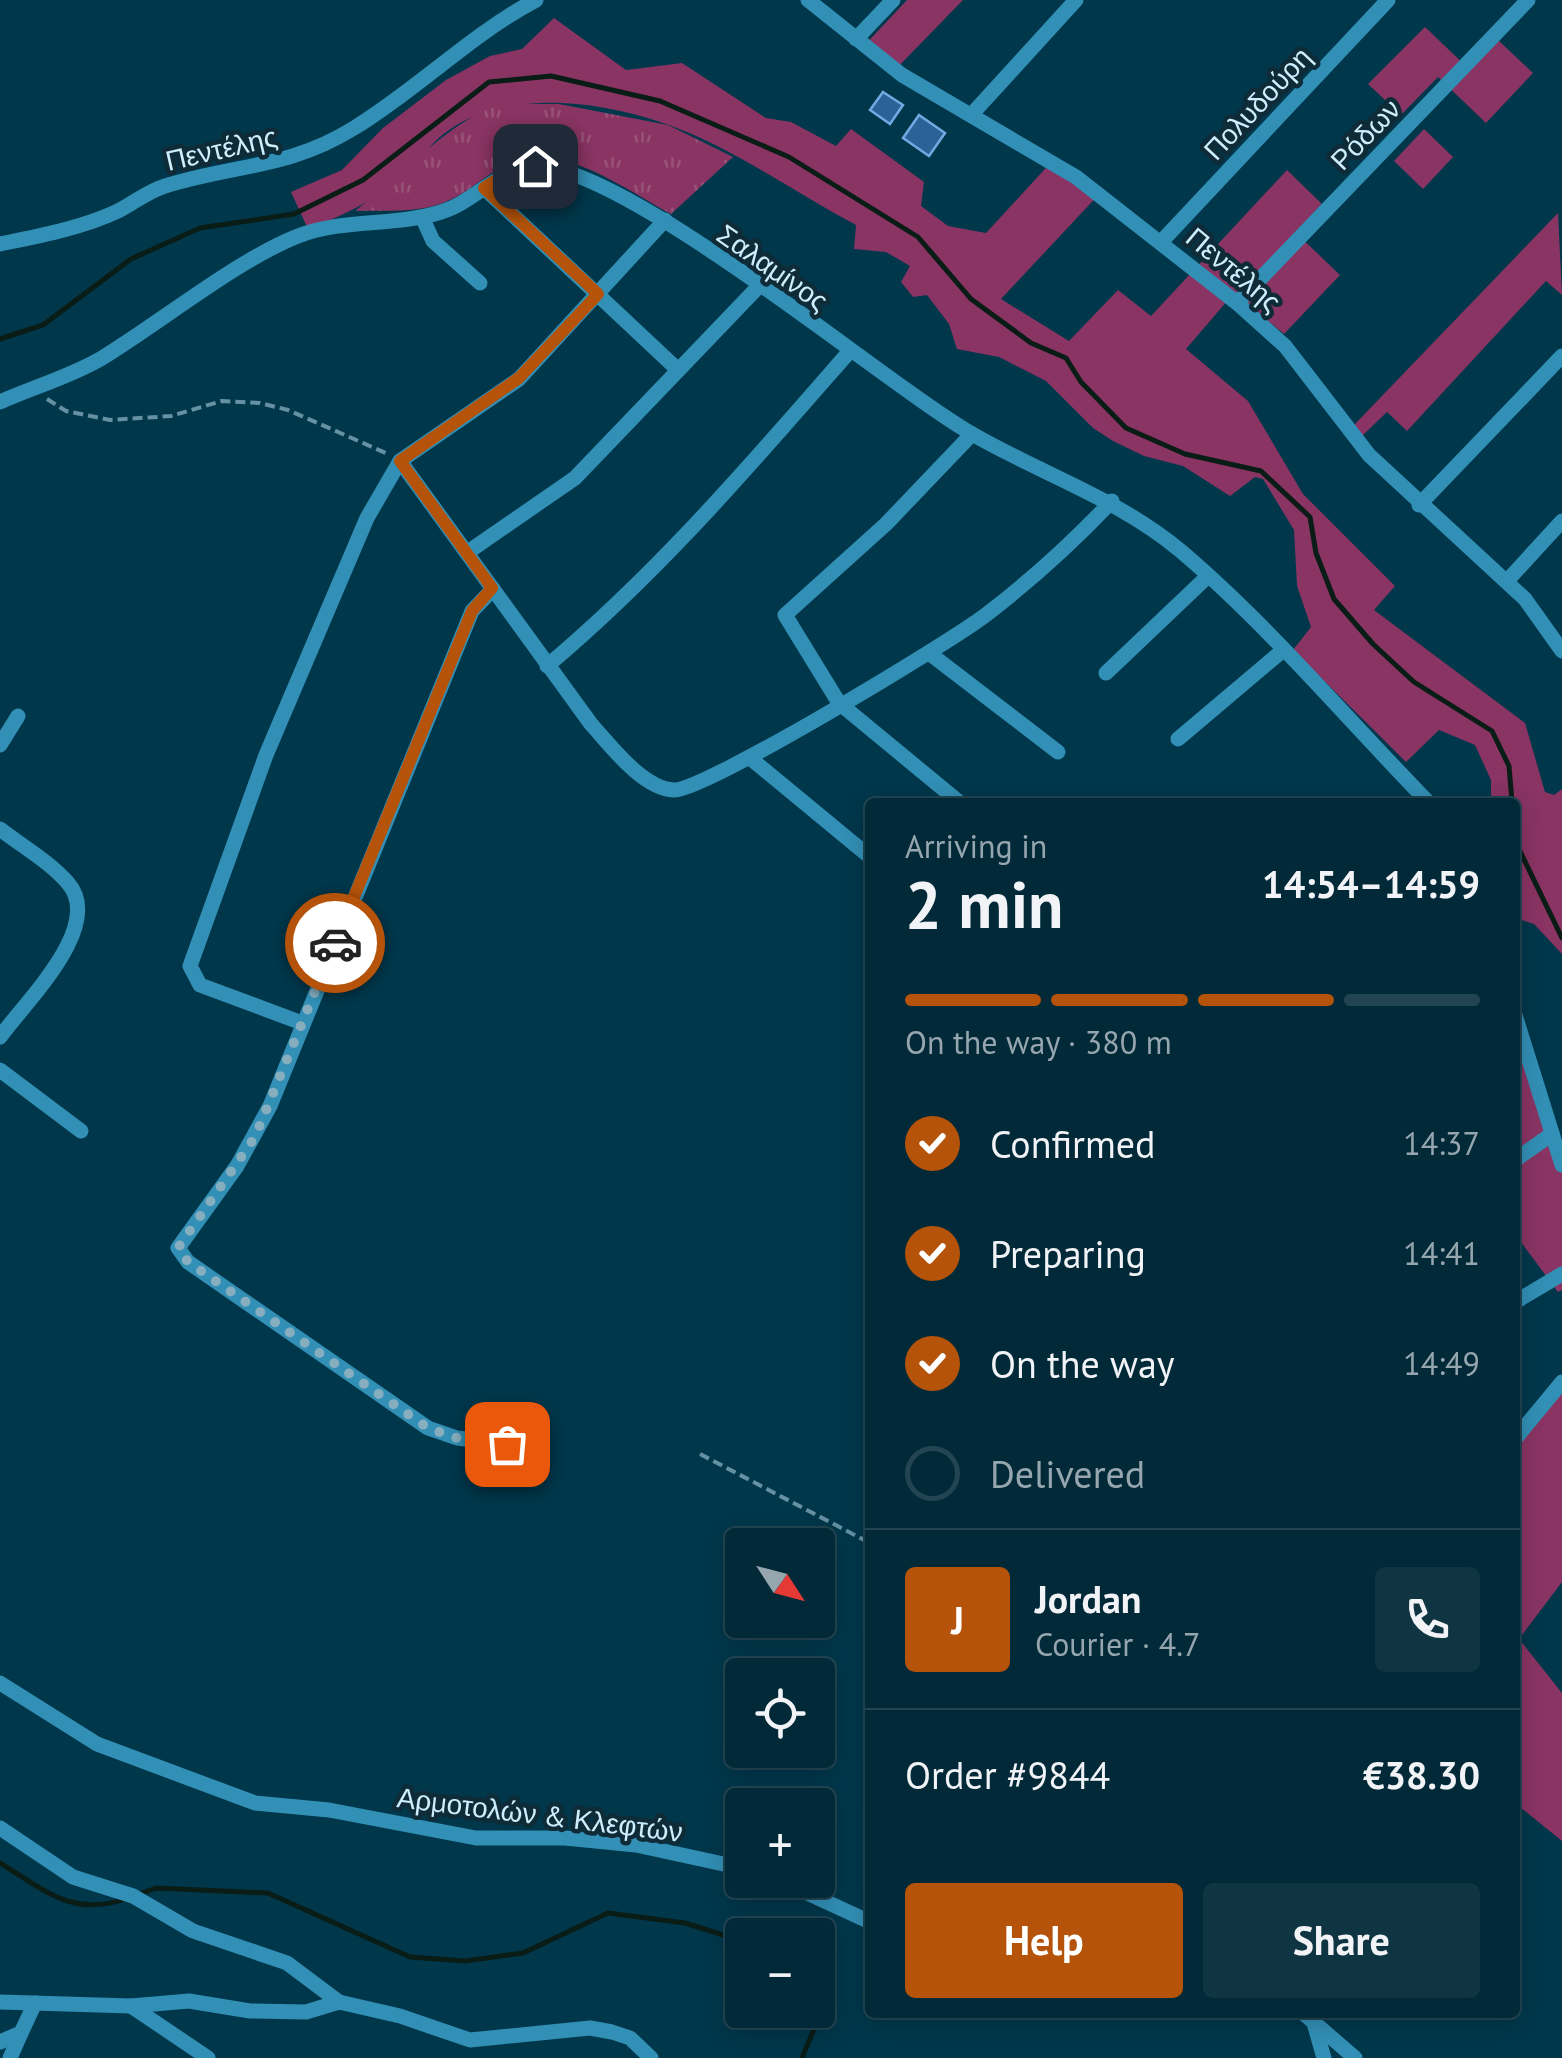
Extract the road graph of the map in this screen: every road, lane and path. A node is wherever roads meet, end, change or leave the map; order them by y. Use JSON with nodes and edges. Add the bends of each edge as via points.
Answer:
{"nodes":[{"id":1,"x":536,"y":0,"type":"edge"},
{"id":2,"x":893,"y":0,"type":"edge"},
{"id":3,"x":1076,"y":0,"type":"edge"},
{"id":4,"x":1388,"y":0,"type":"edge"},
{"id":5,"x":1528,"y":0,"type":"edge"},
{"id":6,"x":814,"y":2,"type":"edge"},
{"id":7,"x":856,"y":39,"type":"junction"},
{"id":8,"x":972,"y":114,"type":"junction"},
{"id":9,"x":484,"y":188,"type":"junction"},
{"id":10,"x":422,"y":217,"type":"junction"},
{"id":11,"x":665,"y":220,"type":"junction"},
{"id":12,"x":1162,"y":241,"type":"junction"},
{"id":13,"x":0,"y":244,"type":"edge"},
{"id":14,"x":480,"y":283,"type":"dead end"},
{"id":15,"x":760,"y":286,"type":"junction"},
{"id":16,"x":598,"y":294,"type":"junction"},
{"id":17,"x":1238,"y":303,"type":"junction"},
{"id":18,"x":850,"y":352,"type":"junction"},
{"id":19,"x":1562,"y":356,"type":"edge"},
{"id":20,"x":677,"y":368,"type":"junction"},
{"id":21,"x":31,"y":388,"type":"junction"},
{"id":22,"x":0,"y":402,"type":"edge"},
{"id":23,"x":972,"y":434,"type":"junction"},
{"id":24,"x":400,"y":461,"type":"junction"},
{"id":25,"x":1112,"y":501,"type":"junction"},
{"id":26,"x":1419,"y":505,"type":"junction"},
{"id":27,"x":1562,"y":521,"type":"edge"},
{"id":28,"x":468,"y":552,"type":"junction"},
{"id":29,"x":1207,"y":577,"type":"junction"},
{"id":30,"x":1506,"y":581,"type":"junction"},
{"id":31,"x":492,"y":588,"type":"junction"},
{"id":32,"x":1562,"y":620,"type":"edge"},
{"id":33,"x":1550,"y":633,"type":"junction"},
{"id":34,"x":1562,"y":651,"type":"edge"},
{"id":35,"x":1282,"y":652,"type":"junction"},
{"id":36,"x":930,"y":653,"type":"junction"},
{"id":37,"x":547,"y":666,"type":"junction"},
{"id":38,"x":1106,"y":673,"type":"dead end"},
{"id":39,"x":839,"y":703,"type":"junction"},
{"id":40,"x":18,"y":716,"type":"dead end"},
{"id":41,"x":1178,"y":740,"type":"dead end"},
{"id":42,"x":0,"y":744,"type":"edge"},
{"id":43,"x":1058,"y":752,"type":"dead end"},
{"id":44,"x":750,"y":758,"type":"junction"},
{"id":45,"x":955,"y":798,"type":"edge"},
{"id":46,"x":1424,"y":798,"type":"edge"},
{"id":47,"x":0,"y":830,"type":"edge"},
{"id":48,"x":865,"y":852,"type":"edge"},
{"id":49,"x":302,"y":1023,"type":"junction"},
{"id":50,"x":1520,"y":1031,"type":"edge"},
{"id":51,"x":0,"y":1037,"type":"edge"},
{"id":52,"x":0,"y":1070,"type":"edge"},
{"id":53,"x":81,"y":1131,"type":"dead end"},
{"id":54,"x":1552,"y":1134,"type":"junction"},
{"id":55,"x":1520,"y":1156,"type":"edge"},
{"id":56,"x":1562,"y":1165,"type":"edge"},
{"id":57,"x":1562,"y":1274,"type":"edge"},
{"id":58,"x":1520,"y":1299,"type":"edge"},
{"id":59,"x":1562,"y":1382,"type":"edge"},
{"id":60,"x":1520,"y":1433,"type":"edge"},
{"id":61,"x":507,"y":1444,"type":"dead end"},
{"id":62,"x":700,"y":1454,"type":"dead end"},
{"id":63,"x":865,"y":1540,"type":"edge"},
{"id":64,"x":0,"y":1683,"type":"edge"},
{"id":65,"x":0,"y":1828,"type":"edge"},
{"id":66,"x":725,"y":1864,"type":"edge"},
{"id":67,"x":818,"y":1898,"type":"edge"},
{"id":68,"x":865,"y":1920,"type":"edge"},
{"id":69,"x":0,"y":2002,"type":"edge"},
{"id":70,"x":339,"y":2002,"type":"junction"},
{"id":71,"x":35,"y":2003,"type":"junction"},
{"id":72,"x":131,"y":2006,"type":"junction"},
{"id":73,"x":1308,"y":2018,"type":"edge"},
{"id":74,"x":1309,"y":2018,"type":"edge"},
{"id":75,"x":21,"y":2032,"type":"junction"},
{"id":76,"x":0,"y":2042,"type":"edge"},
{"id":77,"x":10,"y":2058,"type":"edge"},
{"id":78,"x":208,"y":2058,"type":"edge"},
{"id":79,"x":651,"y":2058,"type":"edge"},
{"id":80,"x":1324,"y":2058,"type":"edge"},
{"id":81,"x":1355,"y":2058,"type":"edge"}],
"edges":[{"from":1,"to":13,"type":"street","name":"Πεντέλης","via":[[467,42],[352,130],[306,153],[254,170],[200,175],[86,223]]},
{"from":2,"to":7,"type":"street"},
{"from":3,"to":8,"type":"street"},
{"from":4,"to":12,"type":"street","name":"Πολυδούρη"},
{"from":5,"to":17,"type":"street","name":"Ρόδων"},
{"from":6,"to":7,"type":"street","name":"Πεντέλης"},
{"from":7,"to":8,"type":"street","name":"Πεντέλης","via":[[902,75]]},
{"from":8,"to":12,"type":"street","name":"Πεντέλης","via":[[1076,177]]},
{"from":9,"to":10,"type":"street","name":"Σαλαμίνος","via":[[445,212]]},
{"from":9,"to":11,"type":"street","name":"Σαλαμίνος","via":[[520,169],[552,167]]},
{"from":9,"to":16,"type":"street"},
{"from":10,"to":14,"type":"street","via":[[433,241]]},
{"from":10,"to":21,"type":"street","name":"Σαλαμίνος","via":[[352,222],[297,236],[95,362]]},
{"from":11,"to":15,"type":"street","name":"Σαλαμίνος"},
{"from":11,"to":16,"type":"street"},
{"from":12,"to":17,"type":"street","name":"Πεντέλης"},
{"from":15,"to":18,"type":"street","name":"Σαλαμίνος"},
{"from":15,"to":20,"type":"street"},
{"from":16,"to":20,"type":"street"},
{"from":16,"to":24,"type":"street","via":[[519,378]]},
{"from":17,"to":26,"type":"street","name":"Πεντέλης","via":[[1285,346],[1370,455]]},
{"from":18,"to":23,"type":"street","name":"Σαλαμίνος"},
{"from":18,"to":37,"type":"street","via":[[618,607]]},
{"from":19,"to":26,"type":"street"},
{"from":20,"to":28,"type":"street","via":[[575,478]]},
{"from":21,"to":22,"type":"street","name":"Σαλαμίνος"},
{"from":21,"to":24,"type":"path","via":[[66,411],[110,420],[170,416],[222,401],[260,403]]},
{"from":23,"to":25,"type":"street","name":"Σαλαμίνος"},
{"from":23,"to":39,"type":"street","via":[[785,615]]},
{"from":24,"to":28,"type":"street"},
{"from":24,"to":49,"type":"street","via":[[367,518],[274,738],[190,966],[200,986]]},
{"from":25,"to":29,"type":"street","name":"Σαλαμίνος"},
{"from":25,"to":36,"type":"street","via":[[986,615]]},
{"from":26,"to":30,"type":"street","name":"Πεντέλης"},
{"from":27,"to":30,"type":"street"},
{"from":28,"to":31,"type":"street"},
{"from":29,"to":35,"type":"street","name":"Σαλαμίνος"},
{"from":29,"to":38,"type":"street"},
{"from":30,"to":33,"type":"street","name":"Πεντέλης"},
{"from":31,"to":37,"type":"street"},
{"from":31,"to":49,"type":"street","via":[[472,611]]},
{"from":32,"to":33,"type":"street"},
{"from":33,"to":34,"type":"street","name":"Πεντέλης"},
{"from":35,"to":41,"type":"street"},
{"from":35,"to":46,"type":"street","name":"Σαλαμίνος"},
{"from":36,"to":39,"type":"street"},
{"from":36,"to":43,"type":"street"},
{"from":37,"to":44,"type":"street","via":[[607,742],[669,790],[687,789]]},
{"from":39,"to":44,"type":"street"},
{"from":39,"to":45,"type":"street"},
{"from":40,"to":42,"type":"street"},
{"from":44,"to":48,"type":"street"},
{"from":47,"to":51,"type":"street","via":[[67,882],[80,912],[76,934]]},
{"from":49,"to":61,"type":"street","via":[[255,1137],[178,1248],[188,1262],[428,1428]]},
{"from":50,"to":54,"type":"street"},
{"from":52,"to":53,"type":"street"},
{"from":54,"to":55,"type":"street"},
{"from":54,"to":56,"type":"street"},
{"from":57,"to":58,"type":"street"},
{"from":59,"to":60,"type":"street"},
{"from":62,"to":63,"type":"path"},
{"from":64,"to":66,"type":"street","name":"Αρμοτολών & Κλεφτών","via":[[97,1744],[255,1803],[476,1838],[636,1846]]},
{"from":65,"to":70,"type":"street","via":[[73,1877],[133,1896],[208,1937],[287,1963]]},
{"from":67,"to":68,"type":"street"},
{"from":69,"to":71,"type":"street"},
{"from":70,"to":72,"type":"street","via":[[306,2012],[189,2001]]},
{"from":70,"to":79,"type":"street","via":[[470,2040],[590,2028],[630,2038]]},
{"from":71,"to":72,"type":"street"},
{"from":71,"to":75,"type":"street"},
{"from":72,"to":78,"type":"street"},
{"from":73,"to":80,"type":"street"},
{"from":74,"to":81,"type":"street"},
{"from":75,"to":76,"type":"street"},
{"from":75,"to":77,"type":"street"}]}
